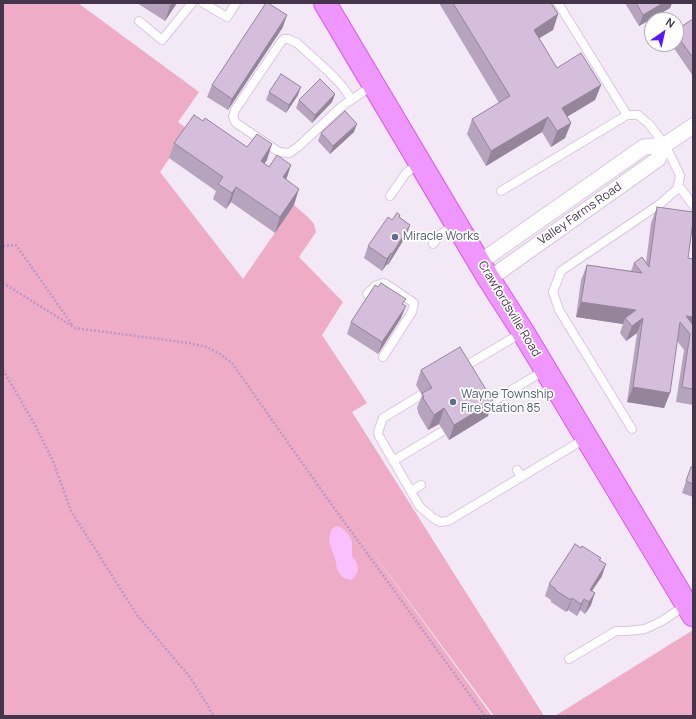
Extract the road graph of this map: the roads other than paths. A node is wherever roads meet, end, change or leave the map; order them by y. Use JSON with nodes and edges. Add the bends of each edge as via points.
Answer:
{"nodes":[{"id":1,"x":192,"y":3,"type":"edge"},
{"id":2,"x":203,"y":3,"type":"edge"},
{"id":3,"x":236,"y":3,"type":"edge"},
{"id":4,"x":325,"y":3,"type":"edge"},
{"id":5,"x":558,"y":3,"type":"edge"},
{"id":6,"x":139,"y":22,"type":"dead end"},
{"id":7,"x":374,"y":85,"type":"junction"},
{"id":8,"x":351,"y":99,"type":"junction"},
{"id":9,"x":627,"y":115,"type":"junction"},
{"id":10,"x":693,"y":126,"type":"edge"},
{"id":11,"x":665,"y":145,"type":"junction"},
{"id":12,"x":420,"y":162,"type":"junction"},
{"id":13,"x":678,"y":185,"type":"junction"},
{"id":14,"x":501,"y":191,"type":"dead end"},
{"id":15,"x":390,"y":196,"type":"dead end"},
{"id":16,"x":693,"y":205,"type":"edge"},
{"id":17,"x":457,"y":224,"type":"junction"},
{"id":18,"x":433,"y":244,"type":"dead end"},
{"id":19,"x":484,"y":270,"type":"junction"},
{"id":20,"x":367,"y":294,"type":"edge"},
{"id":21,"x":523,"y":332,"type":"junction"},
{"id":22,"x":383,"y":357,"type":"dead end"},
{"id":23,"x":459,"y":369,"type":"edge"},
{"id":24,"x":545,"y":370,"type":"junction"},
{"id":25,"x":421,"y":395,"type":"edge"},
{"id":26,"x":483,"y":408,"type":"edge"},
{"id":27,"x":632,"y":429,"type":"dead end"},
{"id":28,"x":443,"y":431,"type":"dead end"},
{"id":29,"x":587,"y":438,"type":"junction"},
{"id":30,"x":394,"y":461,"type":"junction"},
{"id":31,"x":517,"y":470,"type":"dead end"},
{"id":32,"x":522,"y":477,"type":"junction"},
{"id":33,"x":421,"y":485,"type":"dead end"},
{"id":34,"x":411,"y":492,"type":"junction"},
{"id":35,"x":690,"y":610,"type":"edge"},
{"id":36,"x":569,"y":659,"type":"dead end"}],
"edges":[{"from":1,"to":6,"type":"lane","via":[[162,40]]},
{"from":2,"to":3,"type":"lane","via":[[226,17]]},
{"from":4,"to":7,"type":"main road","name":"Crawfordsville Road"},
{"from":5,"to":9,"type":"lane"},
{"from":7,"to":8,"type":"lane"},
{"from":7,"to":12,"type":"main road","name":"Crawfordsville Road"},
{"from":8,"to":8,"type":"lane","via":[[289,153],[279,152],[236,123],[233,117],[235,110],[281,42],[288,39],[297,43],[329,72]]},
{"from":9,"to":11,"type":"lane","via":[[638,115],[649,124]]},
{"from":9,"to":14,"type":"lane"},
{"from":10,"to":11,"type":"street","name":"Valley Farms Road"},
{"from":11,"to":13,"type":"lane","via":[[680,175]]},
{"from":11,"to":19,"type":"street","name":"Valley Farms Road","via":[[658,159]]},
{"from":12,"to":15,"type":"lane","via":[[406,172]]},
{"from":12,"to":17,"type":"main road","name":"Crawfordsville Road"},
{"from":13,"to":16,"type":"lane"},
{"from":13,"to":27,"type":"lane","via":[[678,188],[660,204],[561,271],[553,292],[559,310]]},
{"from":17,"to":18,"type":"lane","via":[[441,234]]},
{"from":17,"to":19,"type":"main road","name":"Crawfordsville Road"},
{"from":19,"to":21,"type":"main road","name":"Crawfordsville Road"},
{"from":20,"to":22,"type":"lane","via":[[372,288],[384,283],[401,291],[414,303],[414,308]]},
{"from":21,"to":23,"type":"lane"},
{"from":21,"to":24,"type":"main road","name":"Crawfordsville Road"},
{"from":24,"to":26,"type":"lane"},
{"from":24,"to":29,"type":"main road","name":"Crawfordsville Road"},
{"from":25,"to":30,"type":"lane","via":[[387,415],[380,424],[379,436]]},
{"from":28,"to":30,"type":"lane"},
{"from":29,"to":32,"type":"lane"},
{"from":29,"to":35,"type":"main road","name":"Crawfordsville Road"},
{"from":30,"to":34,"type":"lane"},
{"from":31,"to":32,"type":"lane"},
{"from":32,"to":34,"type":"lane","via":[[444,522],[425,512]]},
{"from":33,"to":34,"type":"lane"},
{"from":35,"to":36,"type":"lane","via":[[645,629],[616,631]]}]}
